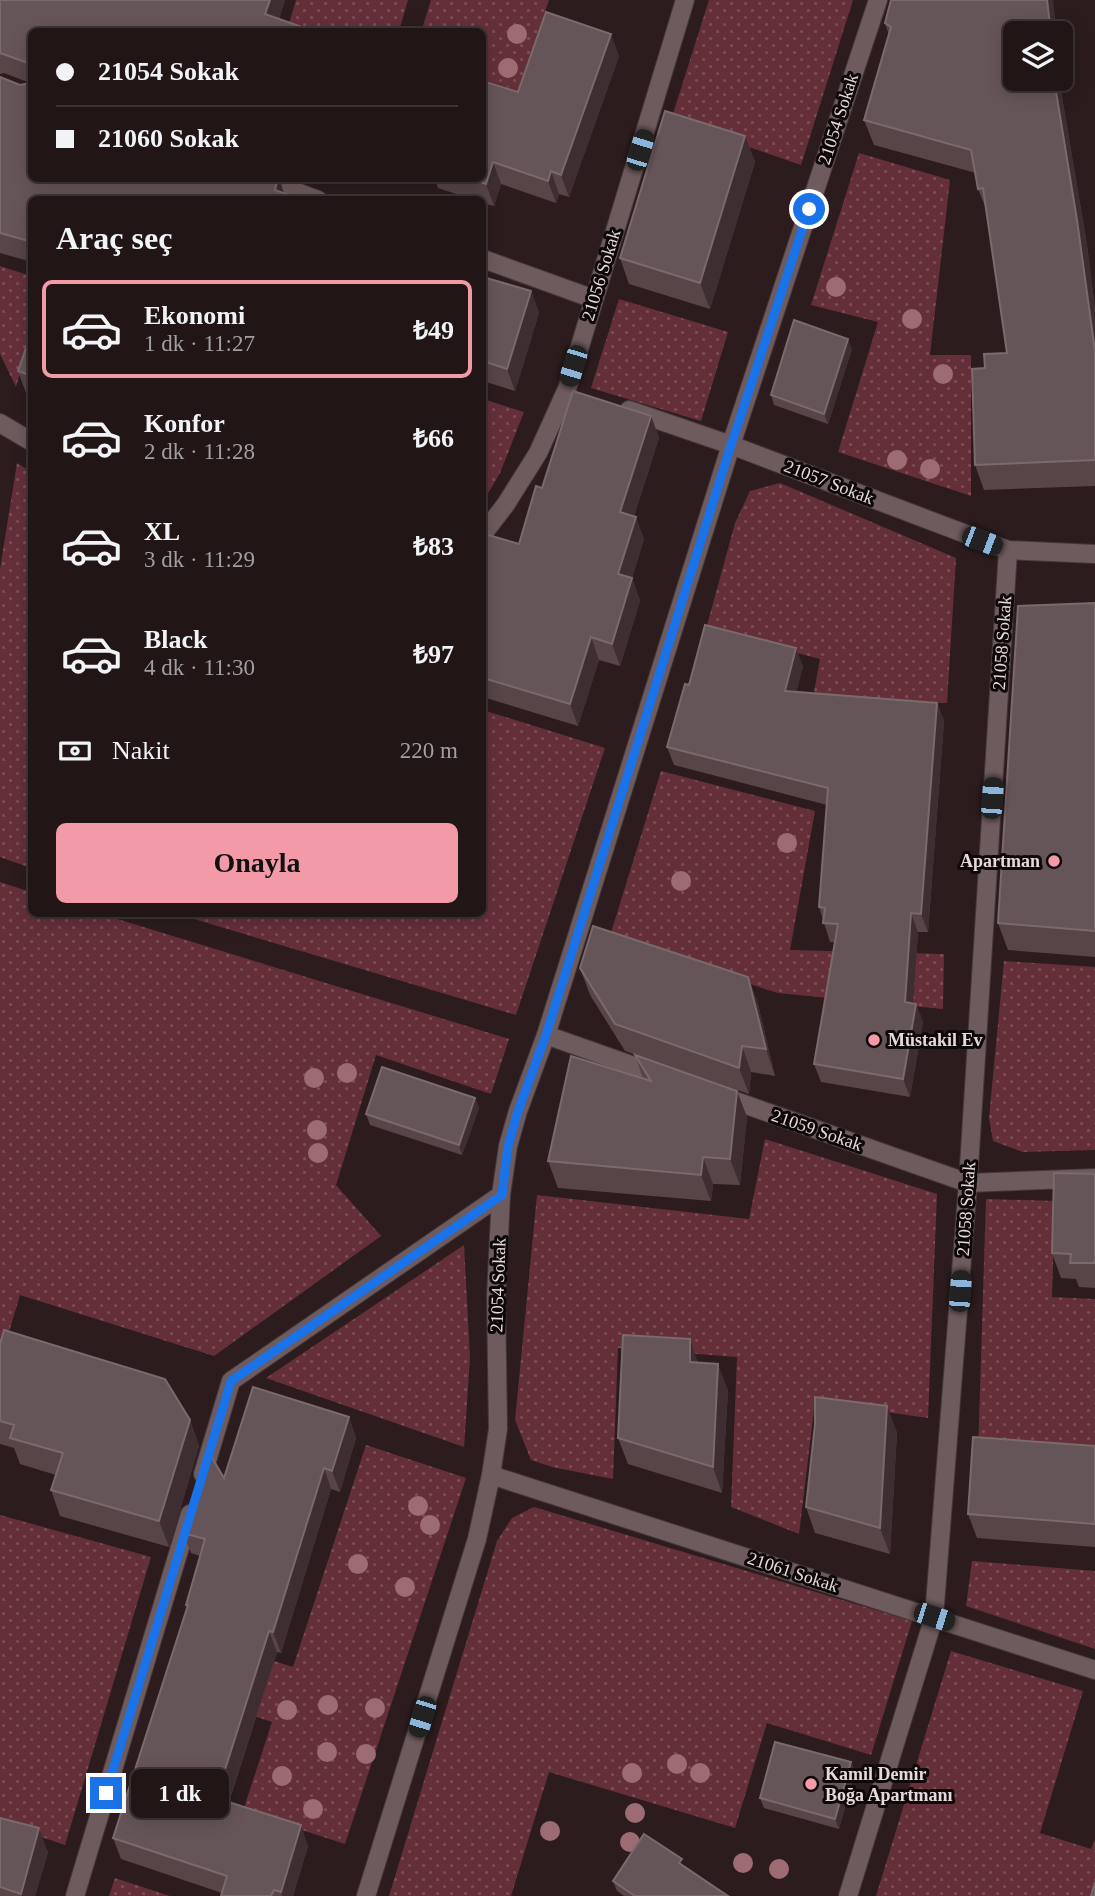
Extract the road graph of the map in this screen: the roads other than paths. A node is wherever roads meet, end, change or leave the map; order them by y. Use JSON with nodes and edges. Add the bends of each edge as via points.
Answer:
{"nodes":[{"id":1,"x":685,"y":0,"type":"edge"},
{"id":2,"x":878,"y":0,"type":"edge"},
{"id":3,"x":271,"y":182,"type":"edge"},
{"id":4,"x":307,"y":196,"type":"edge"},
{"id":5,"x":486,"y":260,"type":"edge"},
{"id":6,"x":594,"y":299,"type":"junction"},
{"id":7,"x":617,"y":406,"type":"edge"},
{"id":8,"x":0,"y":423,"type":"edge"},
{"id":9,"x":28,"y":440,"type":"edge"},
{"id":10,"x":731,"y":445,"type":"junction"},
{"id":11,"x":486,"y":530,"type":"edge"},
{"id":12,"x":1008,"y":550,"type":"junction"},
{"id":13,"x":1095,"y":554,"type":"edge"},
{"id":14,"x":546,"y":1035,"type":"junction"},
{"id":15,"x":678,"y":1081,"type":"edge"},
{"id":16,"x":705,"y":1090,"type":"edge"},
{"id":17,"x":1095,"y":1178,"type":"edge"},
{"id":18,"x":968,"y":1183,"type":"junction"},
{"id":19,"x":502,"y":1195,"type":"junction"},
{"id":20,"x":491,"y":1475,"type":"junction"},
{"id":21,"x":934,"y":1617,"type":"junction"},
{"id":22,"x":1095,"y":1670,"type":"edge"},
{"id":23,"x":75,"y":1896,"type":"edge"},
{"id":24,"x":366,"y":1896,"type":"edge"},
{"id":25,"x":848,"y":1896,"type":"edge"}],
"edges":[{"from":1,"to":6,"type":"street","name":"21056 Sokak"},
{"from":2,"to":10,"type":"street","name":"21054 Sokak"},
{"from":3,"to":4,"type":"street"},
{"from":5,"to":6,"type":"street"},
{"from":6,"to":11,"type":"street","name":"21056 Sokak","via":[[573,391]]},
{"from":7,"to":10,"type":"street","name":"21057 Sokak"},
{"from":8,"to":9,"type":"street"},
{"from":10,"to":12,"type":"street","name":"21057 Sokak"},
{"from":10,"to":14,"type":"street","name":"21054 Sokak"},
{"from":12,"to":13,"type":"street","name":"21057 Sokak"},
{"from":12,"to":18,"type":"street","name":"21058 Sokak"},
{"from":14,"to":15,"type":"street"},
{"from":14,"to":19,"type":"street","name":"21054 Sokak","via":[[511,1135]]},
{"from":16,"to":18,"type":"street","name":"21059 Sokak"},
{"from":17,"to":18,"type":"street","name":"21059 Sokak"},
{"from":18,"to":21,"type":"street","name":"21058 Sokak"},
{"from":19,"to":20,"type":"street","name":"21054 Sokak","via":[[496,1297],[498,1429]]},
{"from":19,"to":23,"type":"street","via":[[231,1381]]},
{"from":20,"to":21,"type":"street","name":"21061 Sokak"},
{"from":20,"to":24,"type":"street","name":"21054 Sokak","via":[[477,1539]]},
{"from":21,"to":22,"type":"street","name":"21061 Sokak"},
{"from":21,"to":25,"type":"street","name":"21058 Sokak"}]}
